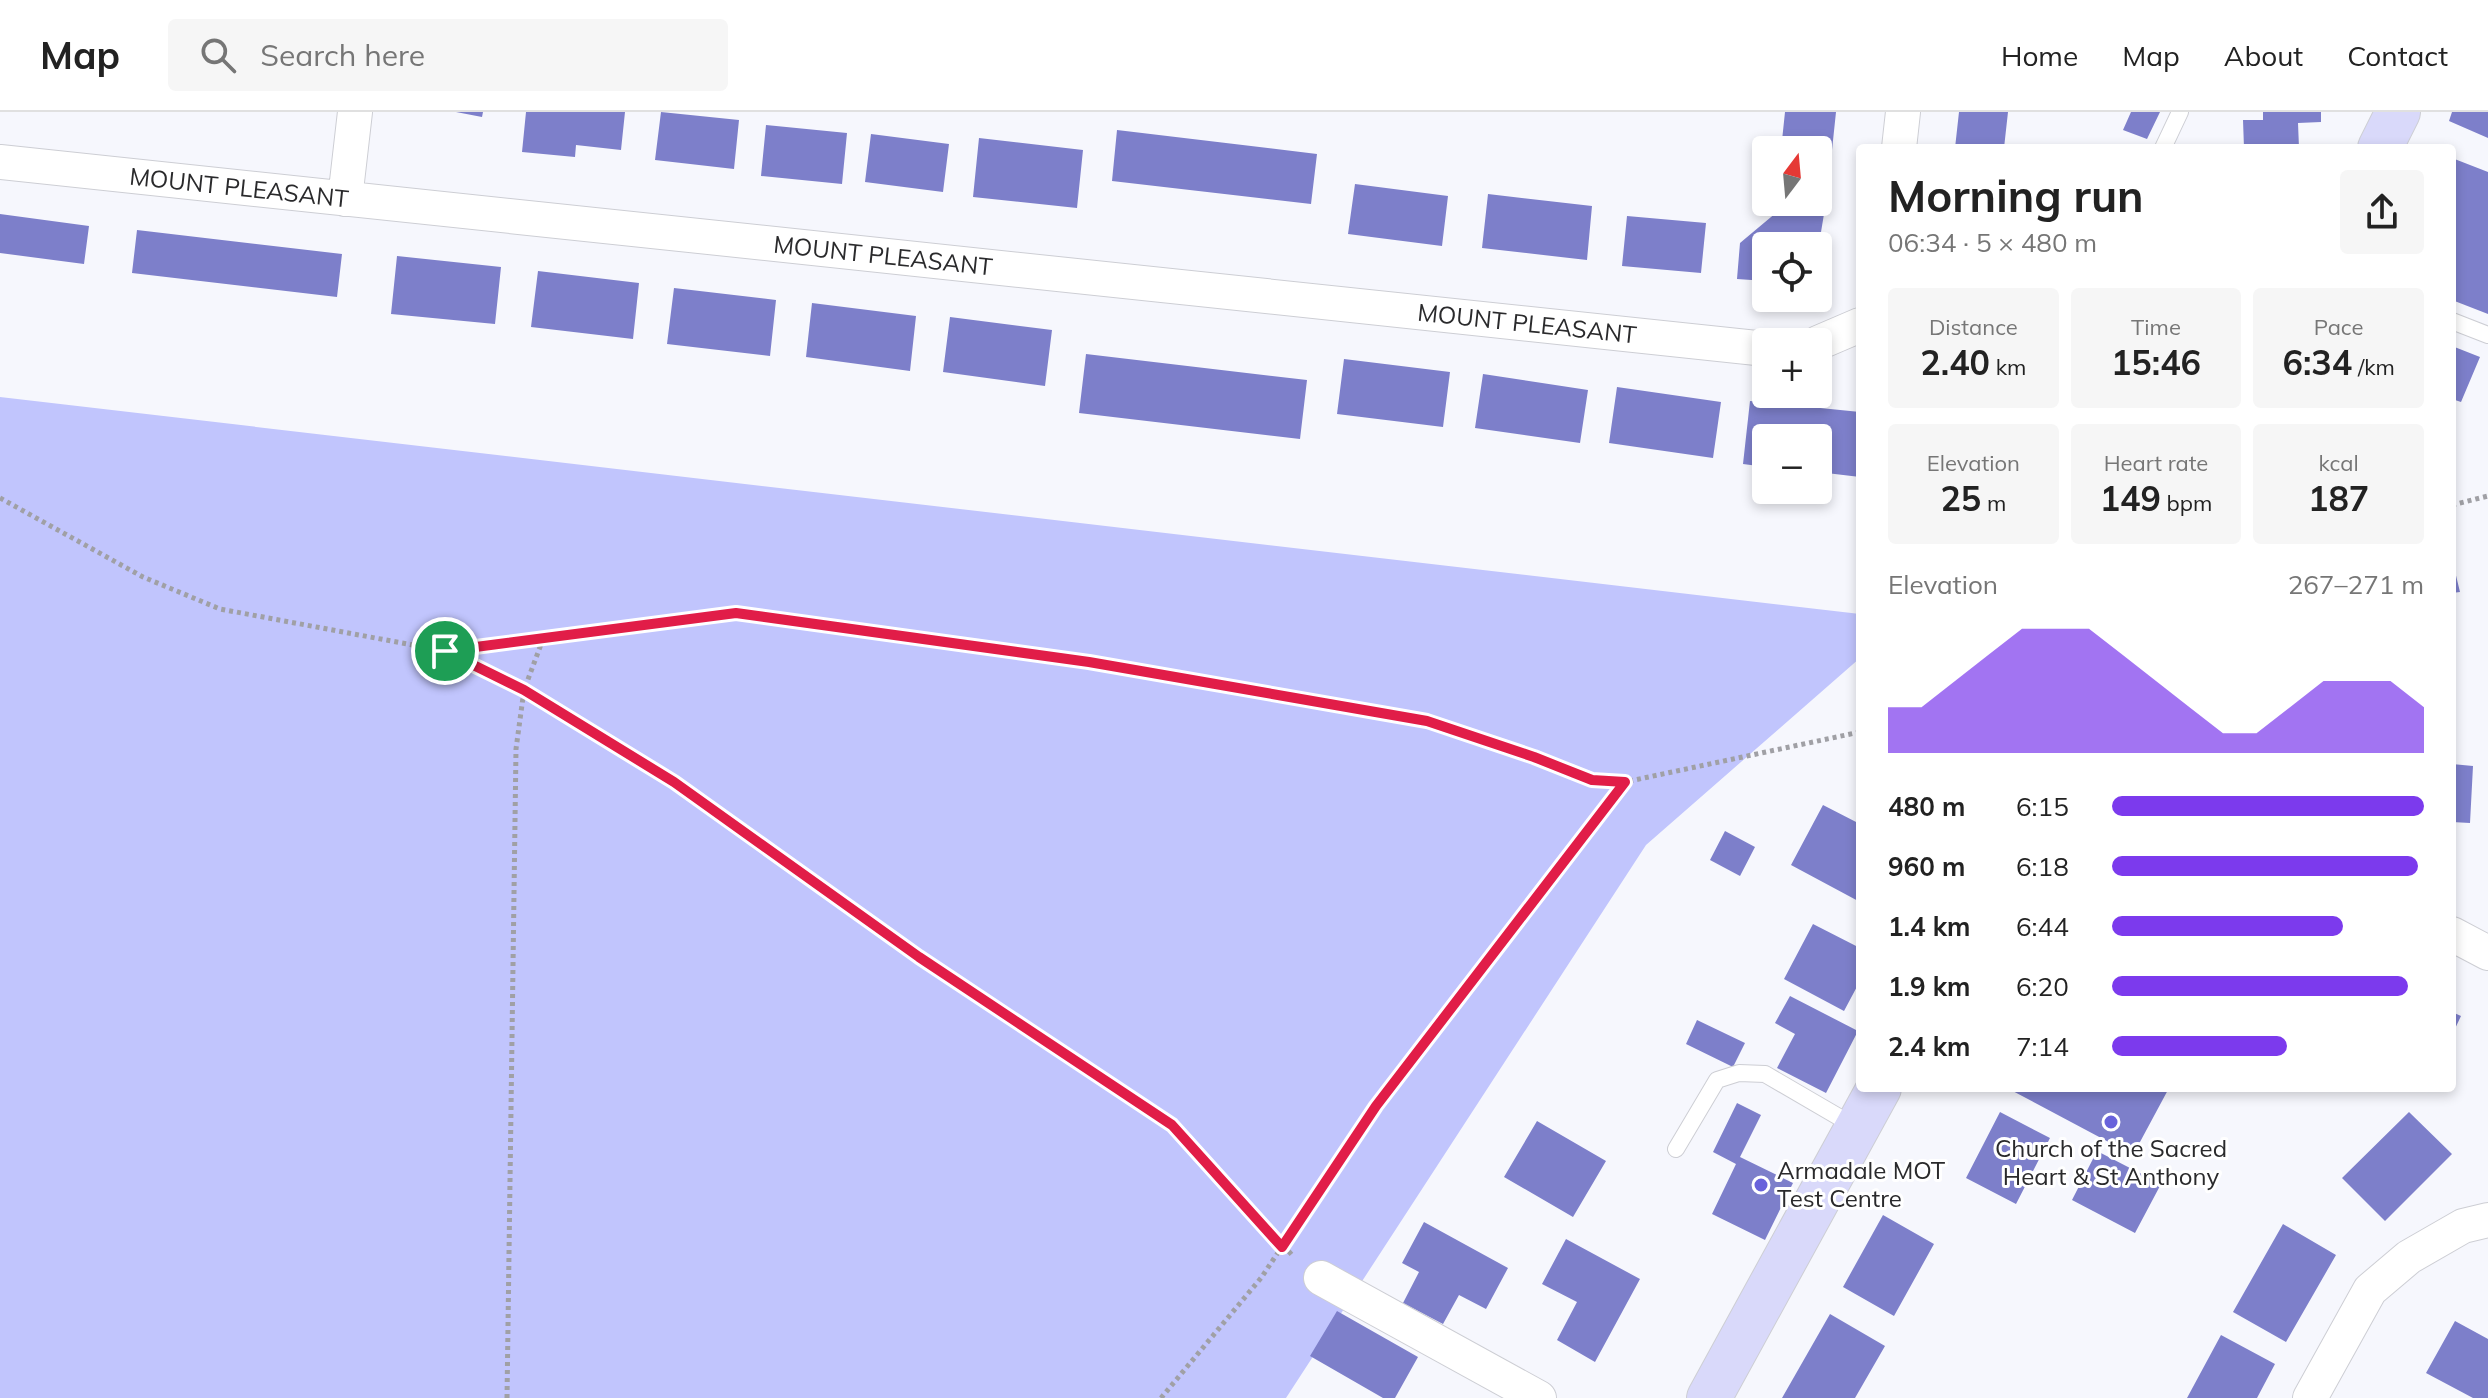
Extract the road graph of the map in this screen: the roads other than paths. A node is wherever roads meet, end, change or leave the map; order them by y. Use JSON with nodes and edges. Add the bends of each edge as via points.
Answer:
{"nodes":[{"id":1,"x":355,"y":112,"type":"edge"},
{"id":2,"x":1903,"y":112,"type":"edge"},
{"id":3,"x":2180,"y":112,"type":"edge"},
{"id":4,"x":2398,"y":112,"type":"edge"},
{"id":5,"x":1899,"y":144,"type":"edge"},
{"id":6,"x":2165,"y":144,"type":"edge"},
{"id":7,"x":2382,"y":144,"type":"edge"},
{"id":8,"x":0,"y":162,"type":"edge"},
{"id":9,"x":345,"y":199,"type":"junction"},
{"id":10,"x":2456,"y":323,"type":"edge"},
{"id":11,"x":1856,"y":327,"type":"edge"},
{"id":12,"x":2488,"y":335,"type":"edge"},
{"id":13,"x":1832,"y":337,"type":"edge"},
{"id":14,"x":1752,"y":348,"type":"edge"},
{"id":15,"x":2456,"y":936,"type":"edge"},
{"id":16,"x":2488,"y":953,"type":"edge"},
{"id":17,"x":1877,"y":1092,"type":"edge"},
{"id":18,"x":1857,"y":1127,"type":"junction"},
{"id":19,"x":1676,"y":1149,"type":"dead end"},
{"id":20,"x":2488,"y":1220,"type":"edge"},
{"id":21,"x":1321,"y":1278,"type":"road end"},
{"id":22,"x":1539,"y":1398,"type":"edge"},
{"id":23,"x":1709,"y":1398,"type":"edge"},
{"id":24,"x":2310,"y":1398,"type":"edge"}],
"edges":[{"from":1,"to":9,"type":"street"},
{"from":2,"to":5,"type":"street"},
{"from":3,"to":6,"type":"lane"},
{"from":4,"to":7,"type":"main road"},
{"from":8,"to":9,"type":"street","name":"MOUNT PLEASANT"},
{"from":9,"to":14,"type":"street","name":"MOUNT PLEASANT"},
{"from":10,"to":12,"type":"lane"},
{"from":11,"to":13,"type":"street"},
{"from":15,"to":16,"type":"street"},
{"from":17,"to":18,"type":"main road"},
{"from":18,"to":19,"type":"lane","via":[[1765,1074],[1739,1073],[1717,1080]]},
{"from":18,"to":23,"type":"main road"},
{"from":20,"to":24,"type":"street","via":[[2463,1226],[2409,1257],[2370,1290]]},
{"from":21,"to":22,"type":"street"}]}
